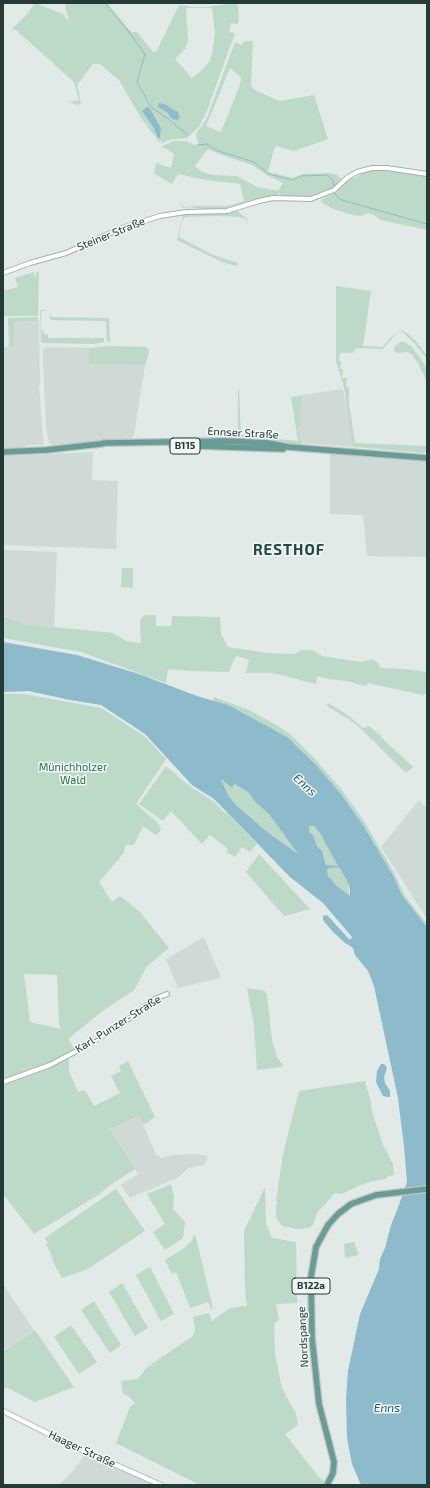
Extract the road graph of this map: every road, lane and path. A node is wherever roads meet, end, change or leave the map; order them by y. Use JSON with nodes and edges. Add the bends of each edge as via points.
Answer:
{"nodes":[{"id":1,"x":427,"y":174,"type":"edge"},
{"id":2,"x":3,"y":273,"type":"edge"},
{"id":3,"x":3,"y":452,"type":"edge"},
{"id":4,"x":427,"y":458,"type":"edge"},
{"id":5,"x":167,"y":994,"type":"dead end"},
{"id":6,"x":3,"y":1082,"type":"edge"},
{"id":7,"x":427,"y":1189,"type":"edge"},
{"id":8,"x":3,"y":1411,"type":"edge"},
{"id":9,"x":161,"y":1485,"type":"edge"},
{"id":10,"x":327,"y":1485,"type":"edge"}],
"edges":[{"from":1,"to":2,"type":"street","name":"Steiner Straße","via":[[367,169],[353,174],[330,193],[315,198],[273,198],[227,211],[186,212],[153,218],[122,228],[66,253]]},
{"from":3,"to":4,"type":"main road","name":"Ennser Straße","number":"B115","via":[[105,443],[227,441]]},
{"from":5,"to":6,"type":"street","name":"Karl-Punzer-Straße","via":[[86,1046],[44,1067]]},
{"from":7,"to":10,"type":"main road","name":"Nordspange","number":"B122a","via":[[386,1193],[360,1200],[338,1214],[316,1247],[311,1277],[315,1375],[319,1404],[334,1462],[333,1473]]},
{"from":8,"to":9,"type":"main road","name":"Haager Straße"}]}
